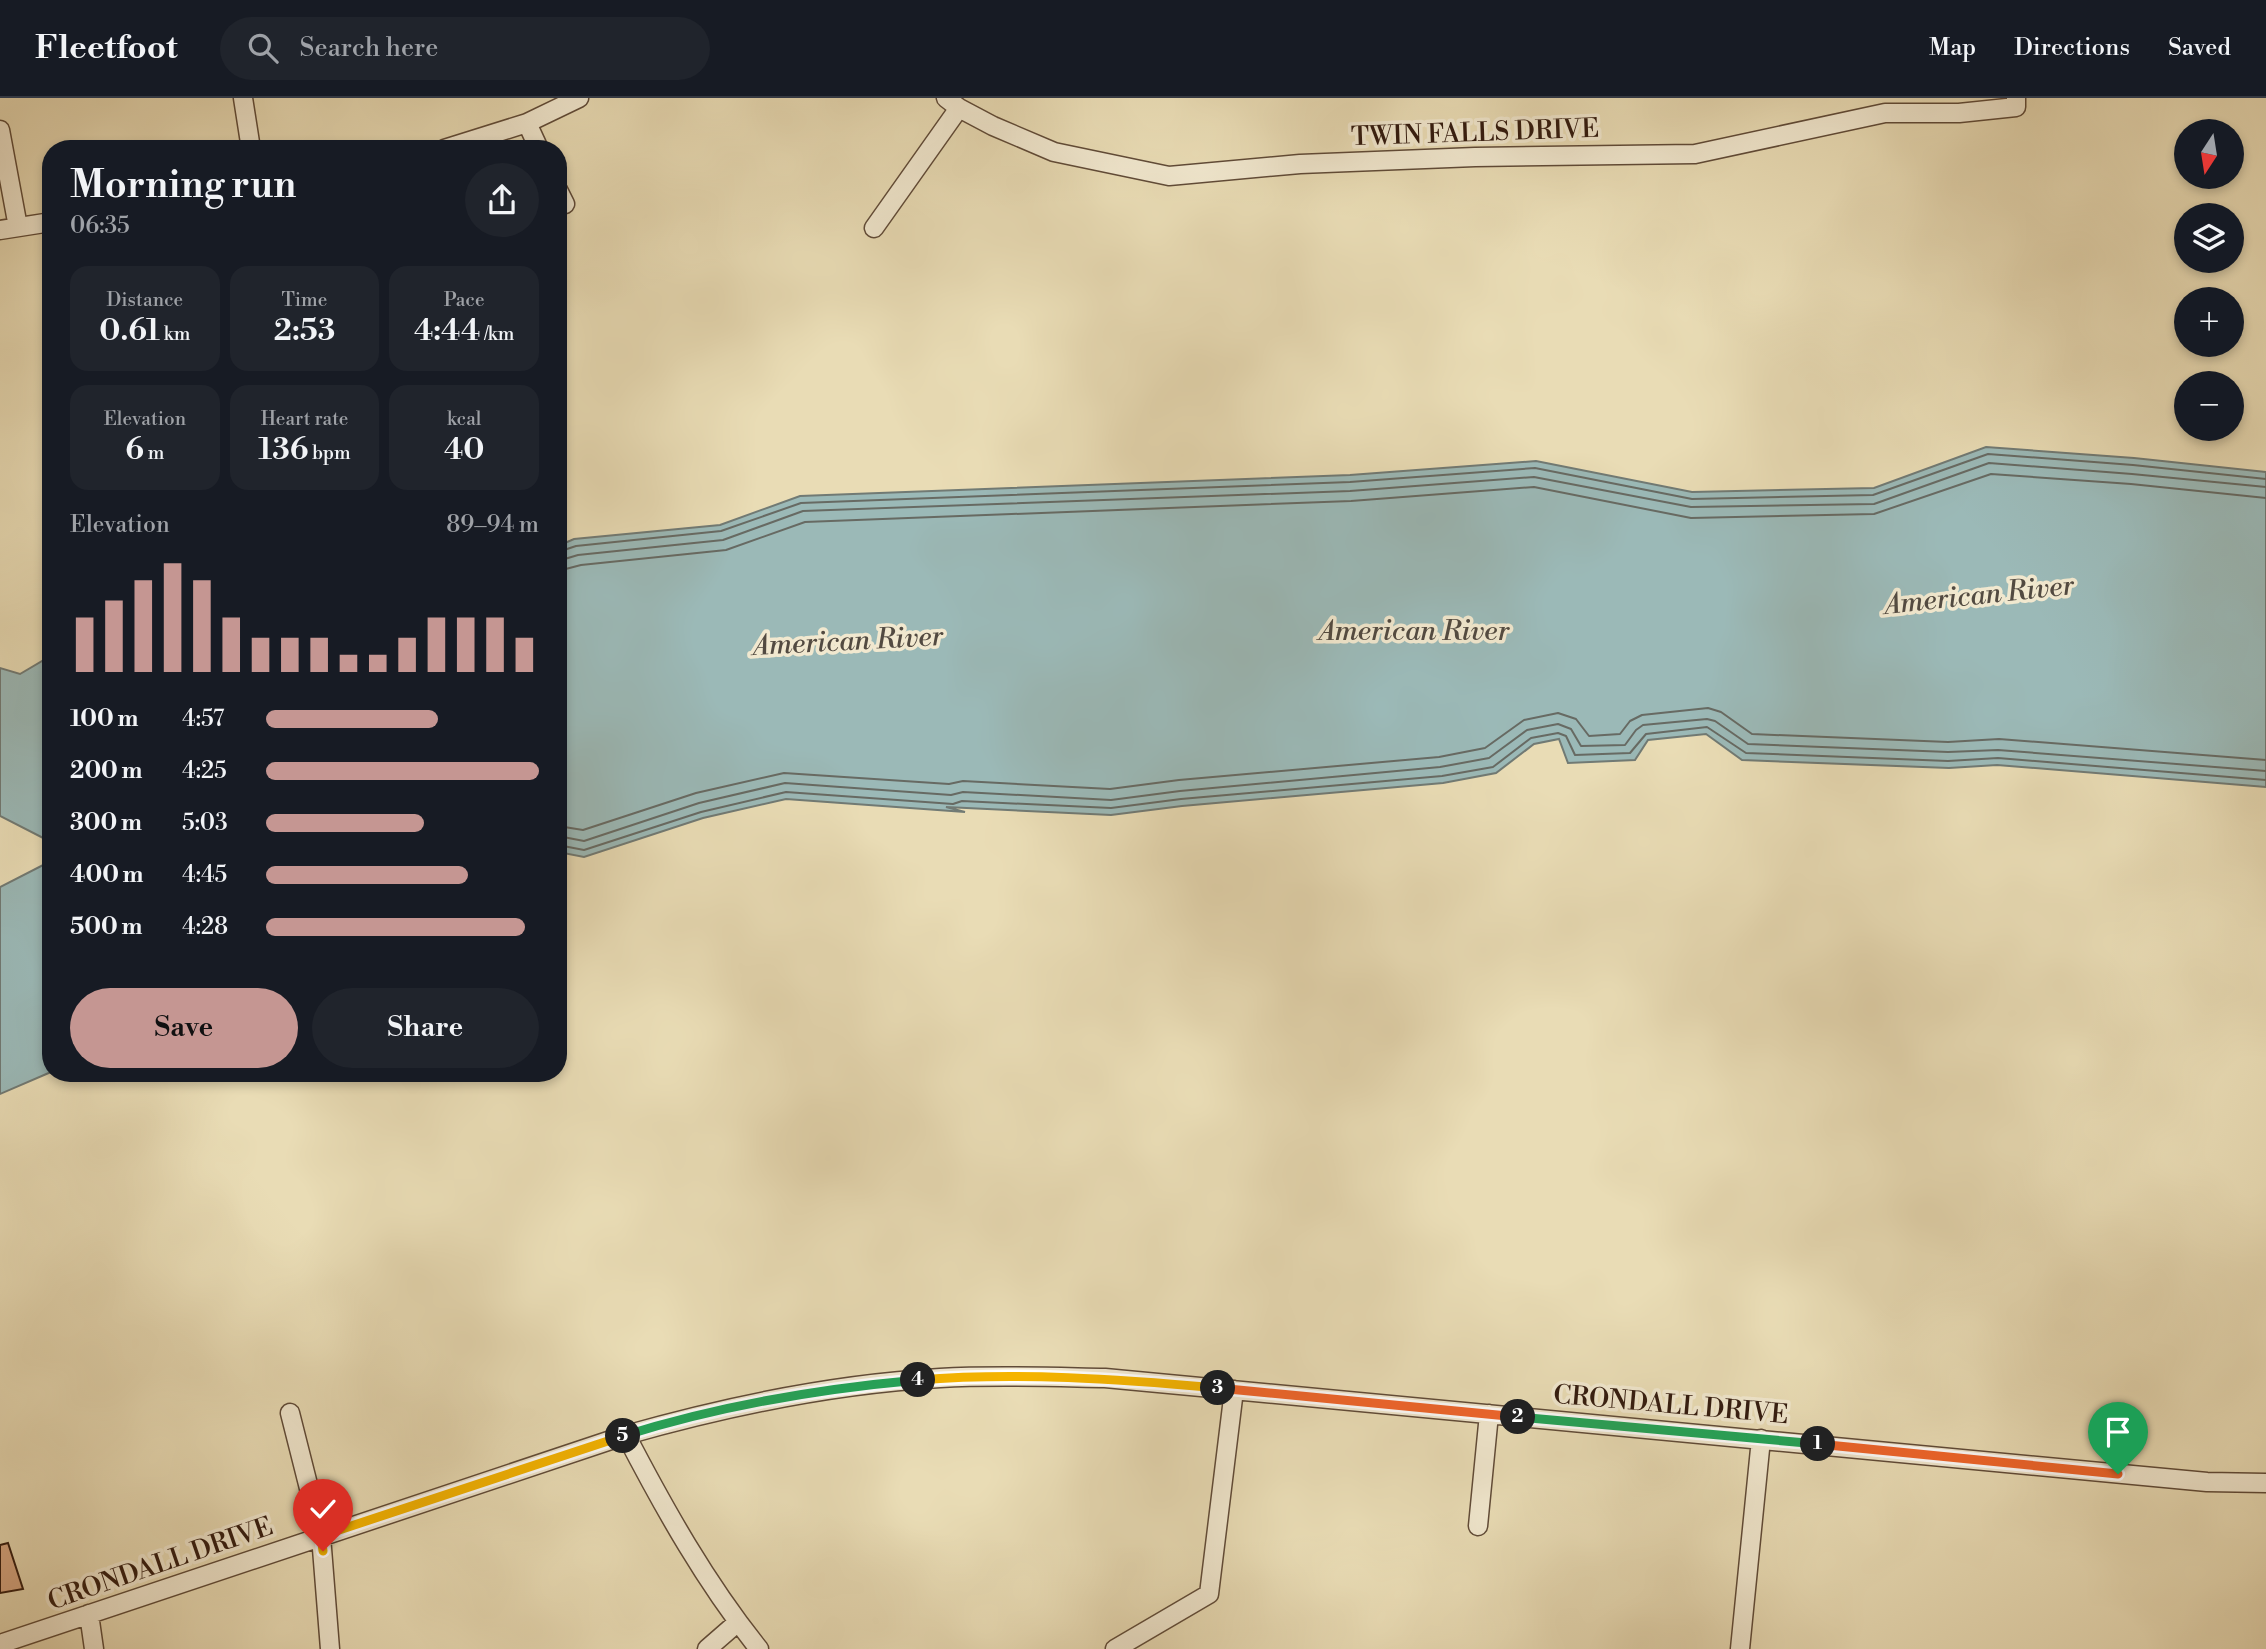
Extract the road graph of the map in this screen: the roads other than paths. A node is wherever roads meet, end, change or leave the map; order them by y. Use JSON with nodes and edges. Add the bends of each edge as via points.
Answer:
{"nodes":[{"id":1,"x":243,"y":98,"type":"edge"},
{"id":2,"x":579,"y":98,"type":"edge"},
{"id":3,"x":952,"y":103,"type":"edge"},
{"id":4,"x":2016,"y":103,"type":"edge"},
{"id":5,"x":527,"y":123,"type":"junction"},
{"id":6,"x":0,"y":130,"type":"edge"},
{"id":7,"x":250,"y":140,"type":"edge"},
{"id":8,"x":473,"y":140,"type":"edge"},
{"id":9,"x":535,"y":140,"type":"edge"},
{"id":10,"x":42,"y":224,"type":"edge"},
{"id":11,"x":874,"y":228,"type":"dead end"},
{"id":12,"x":9,"y":229,"type":"edge"},
{"id":13,"x":1234,"y":1390,"type":"junction"},
{"id":14,"x":290,"y":1413,"type":"dead end"},
{"id":15,"x":1489,"y":1414,"type":"junction"},
{"id":16,"x":626,"y":1435,"type":"junction"},
{"id":17,"x":1761,"y":1439,"type":"junction"},
{"id":18,"x":2266,"y":1483,"type":"edge"},
{"id":19,"x":1478,"y":1526,"type":"dead end"},
{"id":20,"x":321,"y":1536,"type":"junction"},
{"id":21,"x":89,"y":1614,"type":"junction"},
{"id":22,"x":738,"y":1622,"type":"junction"},
{"id":23,"x":0,"y":1644,"type":"edge"},
{"id":24,"x":94,"y":1649,"type":"edge"},
{"id":25,"x":330,"y":1649,"type":"edge"},
{"id":26,"x":707,"y":1649,"type":"edge"},
{"id":27,"x":759,"y":1649,"type":"edge"},
{"id":28,"x":1115,"y":1649,"type":"edge"},
{"id":29,"x":1740,"y":1649,"type":"edge"}],
"edges":[{"from":1,"to":7,"type":"street"},
{"from":2,"to":5,"type":"street"},
{"from":3,"to":4,"type":"street","name":"TWIN FALLS DRIVE","via":[[993,127],[1054,152],[1169,176],[1300,164],[1695,154],[1885,113],[1959,113]]},
{"from":3,"to":11,"type":"street"},
{"from":5,"to":8,"type":"street"},
{"from":5,"to":9,"type":"street"},
{"from":6,"to":12,"type":"street"},
{"from":10,"to":12,"type":"street"},
{"from":13,"to":15,"type":"street","name":"CRONDALL DRIVE"},
{"from":13,"to":16,"type":"street","name":"CRONDALL DRIVE","via":[[1105,1378],[938,1378],[774,1399]]},
{"from":13,"to":28,"type":"street","via":[[1209,1594]]},
{"from":14,"to":20,"type":"street"},
{"from":15,"to":17,"type":"street","name":"CRONDALL DRIVE"},
{"from":15,"to":19,"type":"street"},
{"from":16,"to":20,"type":"street","name":"CRONDALL DRIVE"},
{"from":16,"to":22,"type":"street","via":[[663,1508]]},
{"from":17,"to":18,"type":"street","name":"CRONDALL DRIVE","via":[[2207,1482]]},
{"from":17,"to":29,"type":"street"},
{"from":20,"to":21,"type":"street","name":"CRONDALL DRIVE"},
{"from":20,"to":25,"type":"street"},
{"from":21,"to":23,"type":"street","name":"CRONDALL DRIVE"},
{"from":21,"to":24,"type":"street"},
{"from":22,"to":26,"type":"street"},
{"from":22,"to":27,"type":"street"}]}
